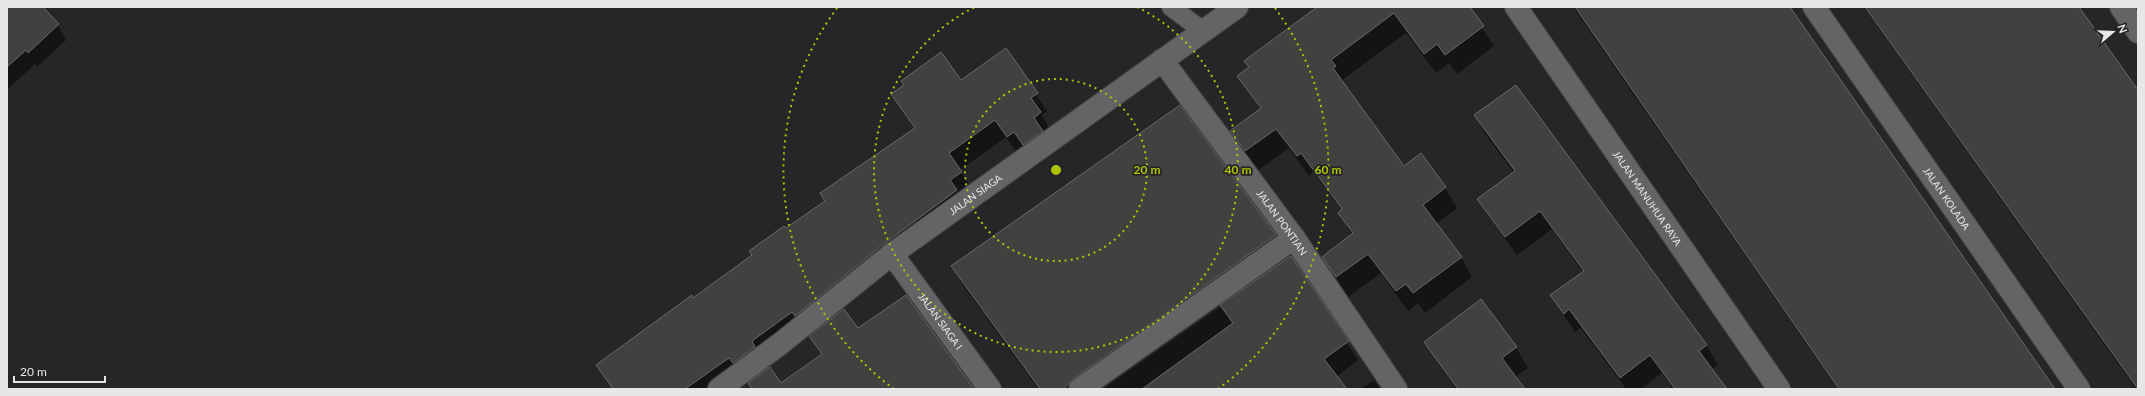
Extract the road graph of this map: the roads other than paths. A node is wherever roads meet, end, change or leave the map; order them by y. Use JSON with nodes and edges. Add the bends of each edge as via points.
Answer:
{"nodes":[{"id":1,"x":1171,"y":7,"type":"edge"},
{"id":2,"x":1238,"y":7,"type":"edge"},
{"id":3,"x":1516,"y":7,"type":"edge"},
{"id":4,"x":1814,"y":7,"type":"edge"},
{"id":5,"x":2121,"y":7,"type":"edge"},
{"id":6,"x":1203,"y":31,"type":"junction"},
{"id":7,"x":2138,"y":32,"type":"edge"},
{"id":8,"x":1162,"y":60,"type":"junction"},
{"id":9,"x":1294,"y":238,"type":"junction"},
{"id":10,"x":892,"y":254,"type":"junction"},
{"id":11,"x":719,"y":389,"type":"edge"},
{"id":12,"x":990,"y":389,"type":"edge"},
{"id":13,"x":1080,"y":389,"type":"edge"},
{"id":14,"x":1396,"y":389,"type":"edge"},
{"id":15,"x":1778,"y":389,"type":"edge"},
{"id":16,"x":2079,"y":389,"type":"edge"}],
"edges":[{"from":1,"to":6,"type":"lane"},
{"from":2,"to":6,"type":"street","name":"JALAN SIAGA"},
{"from":3,"to":15,"type":"street","name":"JALAN MANUHUA RAYA"},
{"from":4,"to":16,"type":"street","name":"JALAN KOLADA"},
{"from":5,"to":7,"type":"street"},
{"from":6,"to":8,"type":"street","name":"JALAN SIAGA"},
{"from":8,"to":9,"type":"street","name":"JALAN PONTIAN"},
{"from":8,"to":10,"type":"street","name":"JALAN SIAGA"},
{"from":9,"to":13,"type":"street"},
{"from":9,"to":14,"type":"street","name":"JALAN PONTIAN"},
{"from":10,"to":11,"type":"street","name":"JALAN SIAGA","via":[[780,344]]},
{"from":10,"to":12,"type":"street","name":"JALAN SIAGA I"}]}
